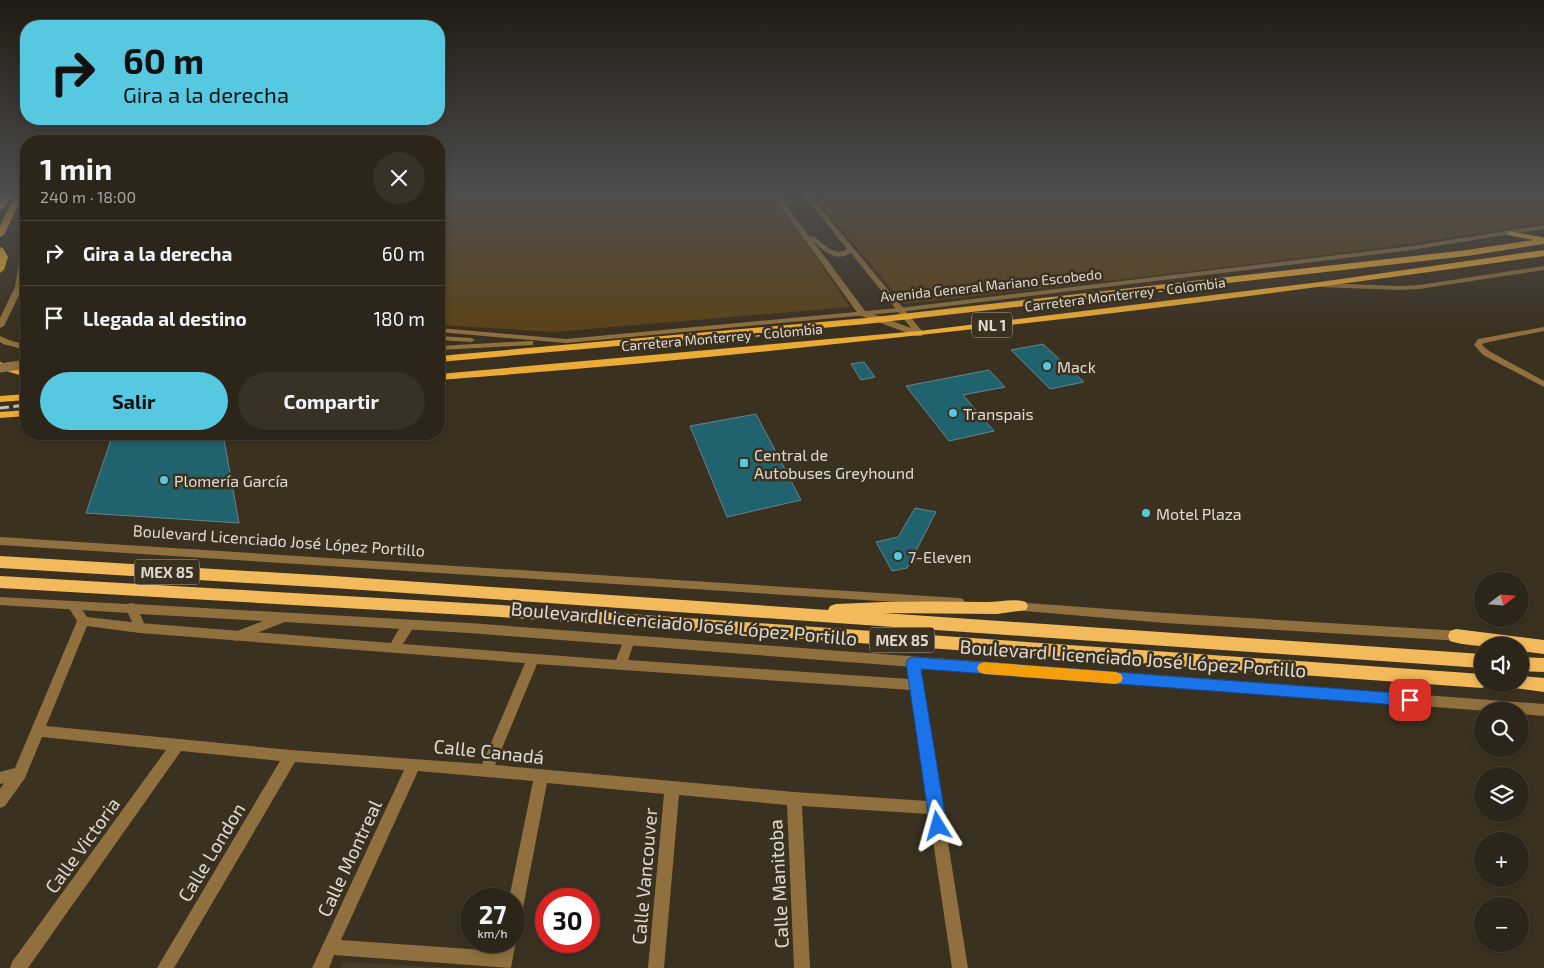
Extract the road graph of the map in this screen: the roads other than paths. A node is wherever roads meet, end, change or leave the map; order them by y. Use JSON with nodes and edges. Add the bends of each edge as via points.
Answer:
{"nodes":[{"id":1,"x":808,"y":238,"type":"edge"},
{"id":2,"x":814,"y":238,"type":"edge"},
{"id":3,"x":841,"y":238,"type":"edge"},
{"id":4,"x":1476,"y":238,"type":"edge"},
{"id":5,"x":1544,"y":240,"type":"edge"},
{"id":6,"x":0,"y":250,"type":"edge"},
{"id":7,"x":851,"y":250,"type":"junction"},
{"id":8,"x":1544,"y":253,"type":"edge"},
{"id":9,"x":1544,"y":268,"type":"edge"},
{"id":10,"x":0,"y":270,"type":"edge"},
{"id":11,"x":20,"y":280,"type":"edge"},
{"id":12,"x":1320,"y":285,"type":"junction"},
{"id":13,"x":862,"y":313,"type":"junction"},
{"id":14,"x":902,"y":313,"type":"junction"},
{"id":15,"x":796,"y":319,"type":"junction"},
{"id":16,"x":880,"y":320,"type":"junction"},
{"id":17,"x":831,"y":324,"type":"junction"},
{"id":18,"x":0,"y":326,"type":"edge"},
{"id":19,"x":1544,"y":329,"type":"edge"},
{"id":20,"x":445,"y":331,"type":"edge"},
{"id":21,"x":919,"y":334,"type":"junction"},
{"id":22,"x":0,"y":338,"type":"edge"},
{"id":23,"x":445,"y":338,"type":"edge"},
{"id":24,"x":566,"y":341,"type":"junction"},
{"id":25,"x":526,"y":344,"type":"junction"},
{"id":26,"x":20,"y":346,"type":"edge"},
{"id":27,"x":445,"y":347,"type":"edge"},
{"id":28,"x":445,"y":358,"type":"edge"},
{"id":29,"x":0,"y":367,"type":"edge"},
{"id":30,"x":20,"y":370,"type":"edge"},
{"id":31,"x":445,"y":377,"type":"edge"},
{"id":32,"x":1544,"y":384,"type":"edge"},
{"id":33,"x":20,"y":390,"type":"edge"},
{"id":34,"x":0,"y":392,"type":"edge"},
{"id":35,"x":20,"y":397,"type":"edge"},
{"id":36,"x":0,"y":399,"type":"edge"},
{"id":37,"x":20,"y":413,"type":"edge"},
{"id":38,"x":0,"y":415,"type":"edge"},
{"id":39,"x":20,"y":422,"type":"edge"},
{"id":40,"x":0,"y":423,"type":"edge"},
{"id":41,"x":0,"y":542,"type":"edge"},
{"id":42,"x":0,"y":562,"type":"edge"},
{"id":43,"x":0,"y":582,"type":"edge"},
{"id":44,"x":0,"y":601,"type":"edge"},
{"id":45,"x":74,"y":605,"type":"junction"},
{"id":46,"x":1020,"y":606,"type":"junction"},
{"id":47,"x":131,"y":607,"type":"junction"},
{"id":48,"x":798,"y":614,"type":"junction"},
{"id":49,"x":285,"y":617,"type":"junction"},
{"id":50,"x":83,"y":621,"type":"junction"},
{"id":51,"x":409,"y":624,"type":"junction"},
{"id":52,"x":140,"y":628,"type":"junction"},
{"id":53,"x":236,"y":636,"type":"junction"},
{"id":54,"x":1456,"y":636,"type":"junction"},
{"id":55,"x":629,"y":640,"type":"junction"},
{"id":56,"x":1544,"y":640,"type":"edge"},
{"id":57,"x":1544,"y":647,"type":"edge"},
{"id":58,"x":394,"y":648,"type":"junction"},
{"id":59,"x":532,"y":659,"type":"junction"},
{"id":60,"x":1474,"y":660,"type":"edge"},
{"id":61,"x":913,"y":663,"type":"junction"},
{"id":62,"x":621,"y":664,"type":"junction"},
{"id":63,"x":1529,"y":664,"type":"edge"},
{"id":64,"x":1544,"y":665,"type":"edge"},
{"id":65,"x":1474,"y":680,"type":"edge"},
{"id":66,"x":1529,"y":684,"type":"edge"},
{"id":67,"x":917,"y":685,"type":"junction"},
{"id":68,"x":1544,"y":685,"type":"edge"},
{"id":69,"x":1544,"y":710,"type":"edge"},
{"id":70,"x":38,"y":731,"type":"junction"},
{"id":71,"x":177,"y":746,"type":"junction"},
{"id":72,"x":291,"y":756,"type":"junction"},
{"id":73,"x":414,"y":764,"type":"junction"},
{"id":74,"x":486,"y":771,"type":"junction"},
{"id":75,"x":20,"y":773,"type":"junction"},
{"id":76,"x":540,"y":776,"type":"junction"},
{"id":77,"x":0,"y":778,"type":"edge"},
{"id":78,"x":672,"y":788,"type":"junction"},
{"id":79,"x":794,"y":799,"type":"junction"},
{"id":80,"x":0,"y":801,"type":"edge"},
{"id":81,"x":936,"y":808,"type":"junction"},
{"id":82,"x":519,"y":888,"type":"edge"},
{"id":83,"x":330,"y":946,"type":"junction"},
{"id":84,"x":504,"y":964,"type":"edge"},
{"id":85,"x":18,"y":968,"type":"edge"},
{"id":86,"x":165,"y":968,"type":"edge"},
{"id":87,"x":320,"y":968,"type":"edge"},
{"id":88,"x":656,"y":968,"type":"edge"},
{"id":89,"x":802,"y":968,"type":"edge"},
{"id":90,"x":960,"y":968,"type":"edge"}],
"edges":[{"from":1,"to":13,"type":"street"},
{"from":2,"to":7,"type":"street","via":[[830,253],[844,254]]},
{"from":3,"to":7,"type":"street"},
{"from":4,"to":14,"type":"street","name":"Avenida General Mariano Escobedo","number":"NL 1"},
{"from":5,"to":14,"type":"main road","name":"Carretera Monterrey - Colombia","number":"NL 1","via":[[1467,253]]},
{"from":6,"to":10,"type":"main road","via":[[4,257]]},
{"from":7,"to":14,"type":"street"},
{"from":8,"to":12,"type":"main road","name":"Carretera Monterrey - Colombia","number":"NL 1"},
{"from":9,"to":12,"type":"street","via":[[1419,287]]},
{"from":11,"to":18,"type":"street"},
{"from":12,"to":21,"type":"main road","name":"Carretera Monterrey - Colombia","number":"NL 1"},
{"from":13,"to":14,"type":"street","name":"Avenida General Mariano Escobedo","number":"NL 1"},
{"from":13,"to":15,"type":"street","name":"Avenida General Mariano Escobedo","number":"NL 1"},
{"from":13,"to":16,"type":"street"},
{"from":14,"to":16,"type":"main road","name":"Carretera Monterrey - Colombia","number":"NL 1"},
{"from":14,"to":21,"type":"street"},
{"from":15,"to":17,"type":"main road"},
{"from":15,"to":24,"type":"street","name":"Avenida General Mariano Escobedo","number":"NL 1"},
{"from":16,"to":17,"type":"main road","name":"Carretera Monterrey - Colombia","number":"NL 1"},
{"from":16,"to":21,"type":"street"},
{"from":17,"to":28,"type":"main road","name":"Carretera Monterrey - Colombia","number":"NL 1"},
{"from":19,"to":32,"type":"street","via":[[1481,341],[1478,345],[1486,353]]},
{"from":20,"to":24,"type":"street","name":"Avenida General Mariano Escobedo","number":"NL 1"},
{"from":21,"to":31,"type":"main road","name":"Carretera Monterrey - Colombia","number":"NL 1"},
{"from":22,"to":26,"type":"street"},
{"from":23,"to":25,"type":"street"},
{"from":24,"to":25,"type":"street"},
{"from":25,"to":27,"type":"street"},
{"from":29,"to":30,"type":"main road"},
{"from":33,"to":34,"type":"main road"},
{"from":35,"to":36,"type":"main road"},
{"from":37,"to":38,"type":"main road"},
{"from":39,"to":40,"type":"main road"},
{"from":41,"to":46,"type":"street","name":"Boulevard Licenciado José López Portillo"},
{"from":42,"to":48,"type":"highway","name":"Boulevard Licenciado José López Portillo","number":"MEX 85"},
{"from":43,"to":65,"type":"highway","name":"Boulevard Licenciado José López Portillo","number":"MEX 85","via":[[322,600]]},
{"from":44,"to":45,"type":"street","name":"Boulevard Licenciado José López Portillo"},
{"from":45,"to":47,"type":"street","name":"Boulevard Licenciado José López Portillo"},
{"from":45,"to":50,"type":"street"},
{"from":46,"to":48,"type":"highway","via":[[862,608]]},
{"from":46,"to":54,"type":"street","name":"Boulevard Licenciado José López Portillo"},
{"from":47,"to":49,"type":"street","name":"Boulevard Licenciado José López Portillo"},
{"from":47,"to":52,"type":"street"},
{"from":48,"to":60,"type":"highway","name":"Boulevard Licenciado José López Portillo","number":"MEX 85"},
{"from":49,"to":51,"type":"street","name":"Boulevard Licenciado José López Portillo"},
{"from":49,"to":53,"type":"street"},
{"from":50,"to":52,"type":"street"},
{"from":50,"to":70,"type":"street"},
{"from":51,"to":55,"type":"street","name":"Boulevard Licenciado José López Portillo"},
{"from":51,"to":58,"type":"street"},
{"from":52,"to":53,"type":"street"},
{"from":53,"to":58,"type":"street"},
{"from":54,"to":56,"type":"street","name":"Boulevard Licenciado José López Portillo"},
{"from":54,"to":57,"type":"highway"},
{"from":55,"to":61,"type":"street","name":"Boulevard Licenciado José López Portillo"},
{"from":55,"to":62,"type":"street"},
{"from":58,"to":59,"type":"street"},
{"from":59,"to":62,"type":"street"},
{"from":59,"to":74,"type":"street"},
{"from":61,"to":67,"type":"street"},
{"from":61,"to":69,"type":"street","name":"Boulevard Licenciado José López Portillo"},
{"from":62,"to":67,"type":"street"},
{"from":63,"to":64,"type":"highway"},
{"from":66,"to":68,"type":"highway"},
{"from":67,"to":81,"type":"street"},
{"from":70,"to":71,"type":"street","name":"Calle Canadá"},
{"from":70,"to":75,"type":"street"},
{"from":71,"to":72,"type":"street","name":"Calle Canadá"},
{"from":71,"to":85,"type":"street","name":"Calle Victoria"},
{"from":72,"to":73,"type":"street","name":"Calle Canadá"},
{"from":72,"to":86,"type":"street","name":"Calle London"},
{"from":73,"to":74,"type":"street","name":"Calle Canadá"},
{"from":73,"to":83,"type":"street","name":"Calle Montreal"},
{"from":74,"to":76,"type":"street","name":"Calle Canadá"},
{"from":75,"to":77,"type":"street"},
{"from":75,"to":80,"type":"street"},
{"from":76,"to":78,"type":"street","name":"Calle Canadá"},
{"from":76,"to":82,"type":"street"},
{"from":78,"to":79,"type":"street","name":"Calle Canadá"},
{"from":78,"to":88,"type":"street","name":"Calle Vancouver"},
{"from":79,"to":81,"type":"street","name":"Calle Canadá"},
{"from":79,"to":89,"type":"street","name":"Calle Manitoba"},
{"from":81,"to":90,"type":"street"},
{"from":83,"to":84,"type":"street"},
{"from":83,"to":87,"type":"street","name":"Calle Montreal"}]}
